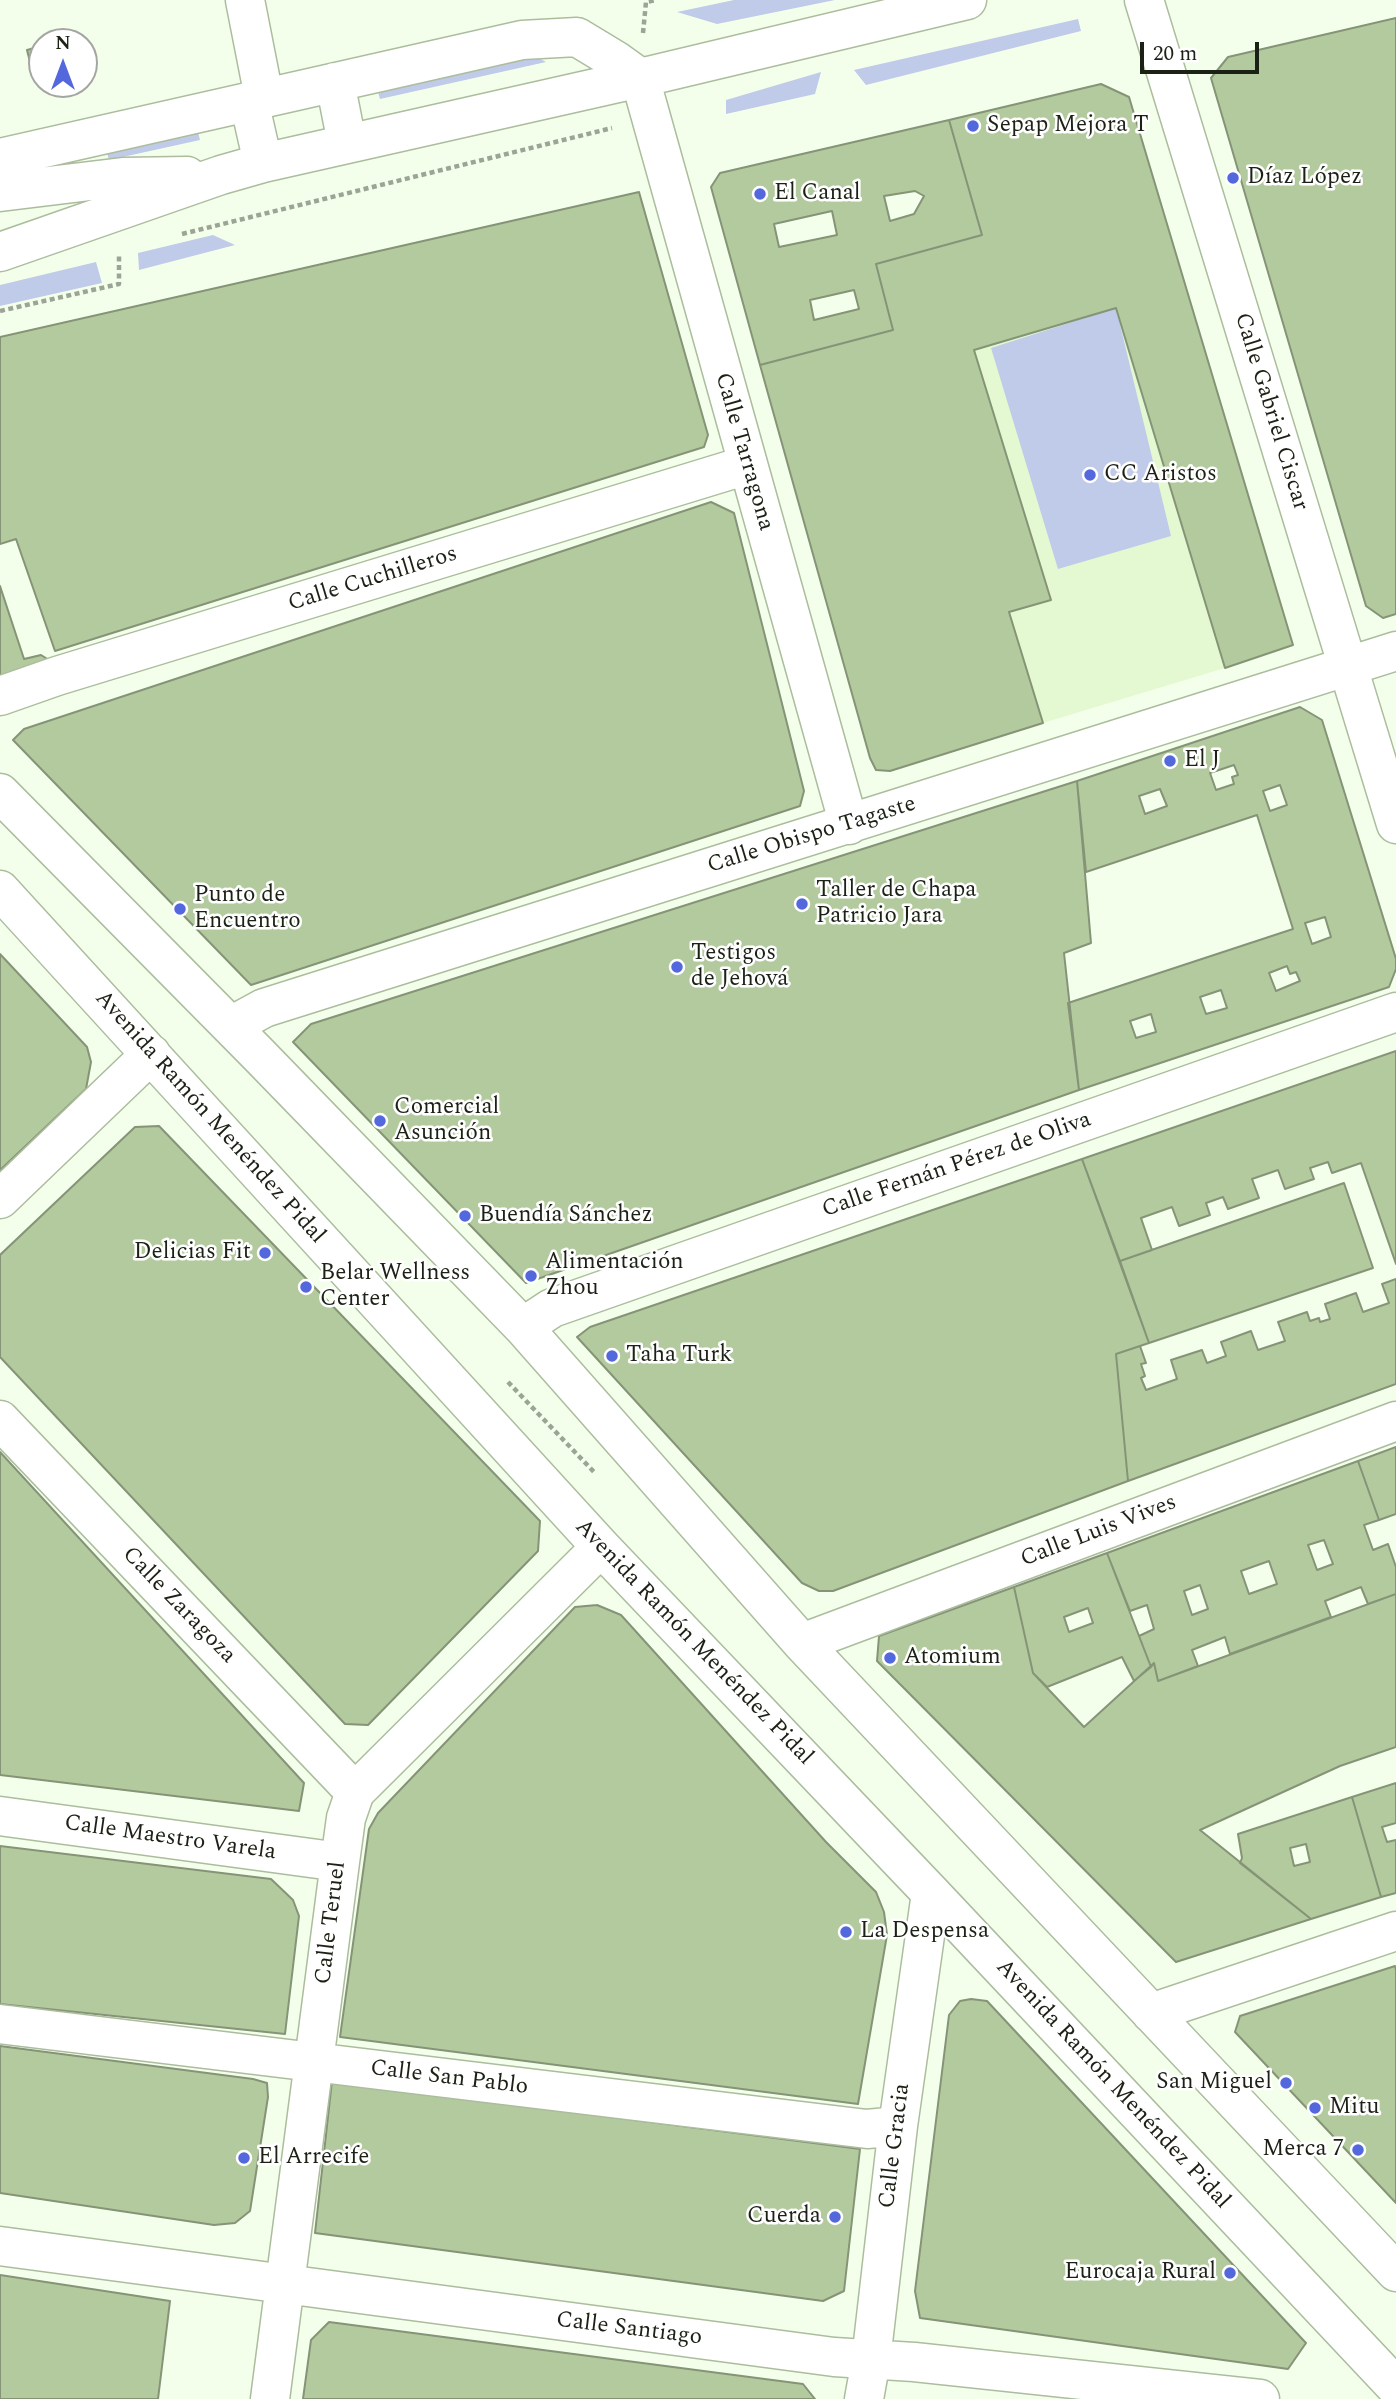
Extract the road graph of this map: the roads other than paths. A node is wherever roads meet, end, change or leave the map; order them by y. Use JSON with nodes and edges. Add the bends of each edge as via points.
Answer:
{"nodes":[{"id":1,"x":244,"y":0,"type":"edge"},
{"id":2,"x":967,"y":0,"type":"edge"},
{"id":3,"x":1144,"y":0,"type":"edge"},
{"id":4,"x":640,"y":78,"type":"junction"},
{"id":5,"x":335,"y":82,"type":"junction"},
{"id":6,"x":256,"y":99,"type":"junction"},
{"id":7,"x":347,"y":143,"type":"junction"},
{"id":8,"x":0,"y":158,"type":"edge"},
{"id":9,"x":263,"y":163,"type":"junction"},
{"id":10,"x":221,"y":175,"type":"junction"},
{"id":11,"x":0,"y":192,"type":"edge"},
{"id":12,"x":0,"y":252,"type":"edge"},
{"id":13,"x":747,"y":465,"type":"junction"},
{"id":14,"x":1396,"y":651,"type":"edge"},
{"id":15,"x":1348,"y":667,"type":"junction"},
{"id":16,"x":0,"y":696,"type":"edge"},
{"id":17,"x":0,"y":793,"type":"edge"},
{"id":18,"x":1396,"y":824,"type":"edge"},
{"id":19,"x":849,"y":825,"type":"junction"},
{"id":20,"x":0,"y":890,"type":"edge"},
{"id":21,"x":1396,"y":1012,"type":"edge"},
{"id":22,"x":231,"y":1026,"type":"junction"},
{"id":23,"x":151,"y":1054,"type":"junction"},
{"id":24,"x":0,"y":1199,"type":"edge"},
{"id":25,"x":523,"y":1327,"type":"junction"},
{"id":26,"x":0,"y":1420,"type":"edge"},
{"id":27,"x":1396,"y":1421,"type":"edge"},
{"id":28,"x":601,"y":1547,"type":"junction"},
{"id":29,"x":802,"y":1643,"type":"junction"},
{"id":30,"x":355,"y":1792,"type":"junction"},
{"id":31,"x":0,"y":1816,"type":"edge"},
{"id":32,"x":340,"y":1861,"type":"junction"},
{"id":33,"x":931,"y":1893,"type":"junction"},
{"id":34,"x":1396,"y":1931,"type":"edge"},
{"id":35,"x":1151,"y":2013,"type":"junction"},
{"id":36,"x":0,"y":2024,"type":"edge"},
{"id":37,"x":315,"y":2062,"type":"junction"},
{"id":38,"x":898,"y":2126,"type":"junction"},
{"id":39,"x":0,"y":2246,"type":"edge"},
{"id":40,"x":1396,"y":2273,"type":"edge"},
{"id":41,"x":284,"y":2285,"type":"junction"},
{"id":42,"x":871,"y":2360,"type":"junction"},
{"id":43,"x":1396,"y":2387,"type":"edge"},
{"id":44,"x":270,"y":2399,"type":"edge"},
{"id":45,"x":864,"y":2399,"type":"edge"},
{"id":46,"x":1260,"y":2399,"type":"edge"}],
"edges":[{"from":1,"to":6,"type":"street"},
{"from":2,"to":4,"type":"street"},
{"from":3,"to":15,"type":"street","name":"Calle Gabriel Ciscar"},
{"from":4,"to":5,"type":"street","via":[[577,37],[522,40]]},
{"from":4,"to":7,"type":"street"},
{"from":4,"to":13,"type":"street","name":"Calle Tarragona"},
{"from":5,"to":6,"type":"street"},
{"from":5,"to":7,"type":"street"},
{"from":6,"to":8,"type":"street"},
{"from":6,"to":9,"type":"street"},
{"from":7,"to":9,"type":"street"},
{"from":9,"to":10,"type":"street"},
{"from":10,"to":11,"type":"street","via":[[123,177]]},
{"from":10,"to":12,"type":"street"},
{"from":13,"to":16,"type":"street","name":"Calle Cuchilleros"},
{"from":13,"to":19,"type":"street","name":"Calle Tarragona"},
{"from":14,"to":15,"type":"street","name":"Calle Obispo Tagaste"},
{"from":15,"to":18,"type":"street","name":"Calle Gabriel Ciscar"},
{"from":15,"to":19,"type":"street","name":"Calle Obispo Tagaste"},
{"from":17,"to":22,"type":"street"},
{"from":19,"to":22,"type":"street","name":"Calle Obispo Tagaste","via":[[264,1008]]},
{"from":20,"to":23,"type":"street","name":"Avenida Ramón Menéndez Pidal"},
{"from":21,"to":25,"type":"street","name":"Calle Fernán Pérez de Oliva","via":[[552,1308]]},
{"from":22,"to":25,"type":"street"},
{"from":23,"to":24,"type":"street"},
{"from":23,"to":28,"type":"street","name":"Avenida Ramón Menéndez Pidal"},
{"from":25,"to":29,"type":"street"},
{"from":26,"to":30,"type":"street","name":"Calle Zaragoza"},
{"from":27,"to":29,"type":"street","name":"Calle Luis Vives"},
{"from":28,"to":30,"type":"street","name":"Calle Teruel"},
{"from":28,"to":33,"type":"street","name":"Avenida Ramón Menéndez Pidal"},
{"from":29,"to":35,"type":"street"},
{"from":30,"to":32,"type":"street","name":"Calle Teruel"},
{"from":31,"to":32,"type":"street","name":"Calle Maestro Varela"},
{"from":32,"to":37,"type":"street","name":"Calle Teruel"},
{"from":33,"to":38,"type":"street","name":"Calle Gracia"},
{"from":33,"to":43,"type":"street","name":"Avenida Ramón Menéndez Pidal"},
{"from":34,"to":35,"type":"street"},
{"from":35,"to":40,"type":"street"},
{"from":36,"to":37,"type":"street","name":"Calle San Pablo"},
{"from":37,"to":38,"type":"street","name":"Calle San Pablo","via":[[867,2129]]},
{"from":37,"to":41,"type":"street","name":"Calle Teruel"},
{"from":38,"to":42,"type":"street","name":"Calle Gracia"},
{"from":39,"to":41,"type":"street","name":"Calle Santiago"},
{"from":41,"to":42,"type":"street","name":"Calle Santiago"},
{"from":41,"to":44,"type":"street","name":"Calle Teruel"},
{"from":42,"to":45,"type":"street","name":"Calle Gracia"},
{"from":42,"to":46,"type":"street","name":"Calle Santiago"}]}
